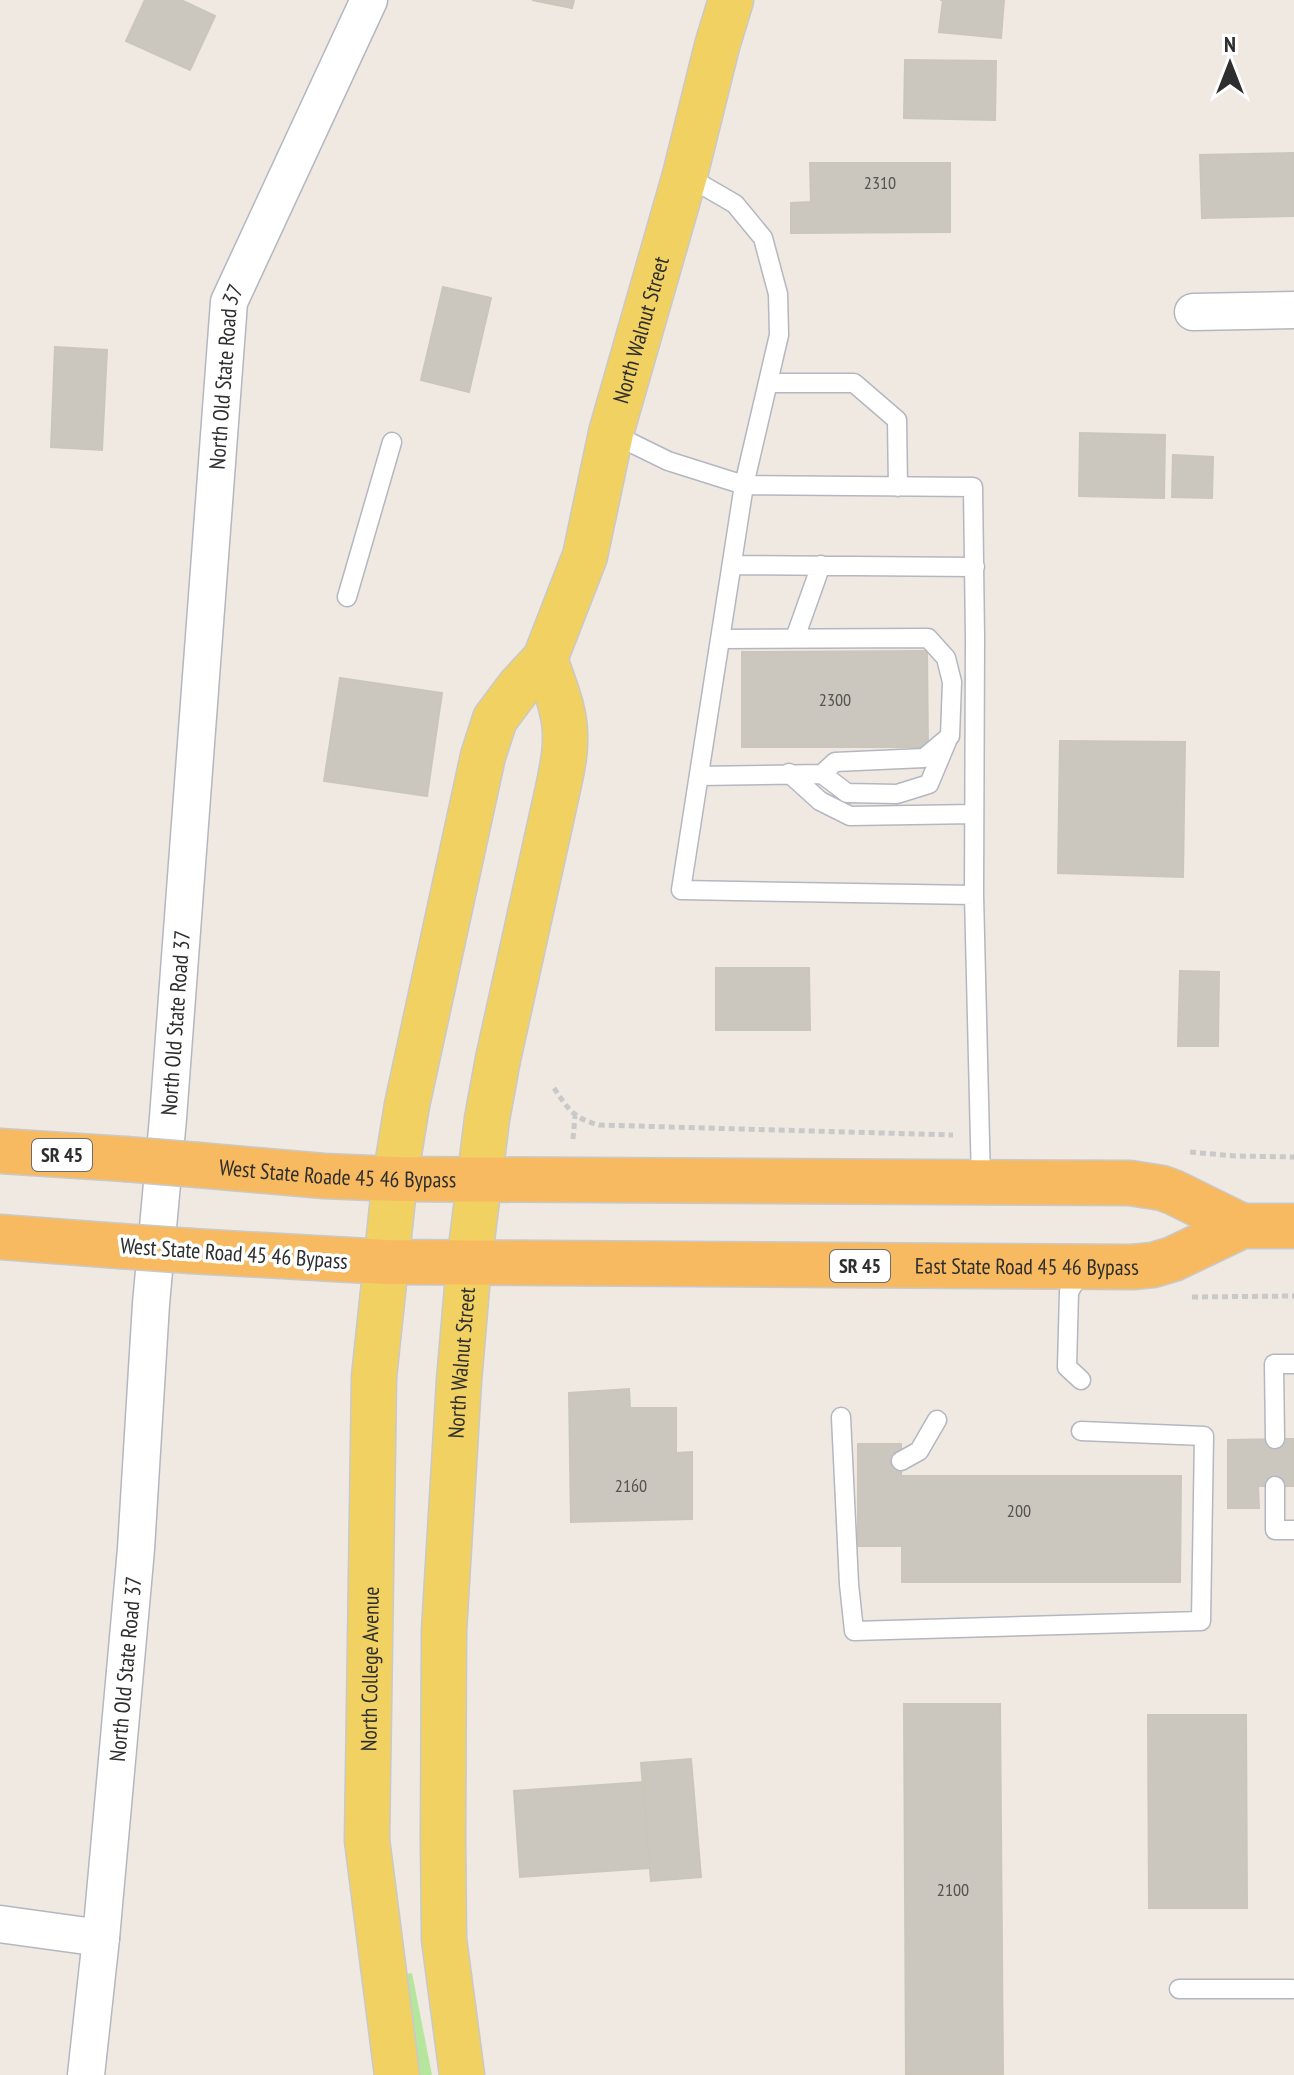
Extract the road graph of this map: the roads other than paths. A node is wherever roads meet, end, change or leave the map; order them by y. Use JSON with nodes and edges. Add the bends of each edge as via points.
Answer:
{"nodes":[{"id":1,"x":369,"y":0,"type":"edge"},
{"id":2,"x":731,"y":0,"type":"edge"},
{"id":3,"x":685,"y":175,"type":"junction"},
{"id":4,"x":1294,"y":310,"type":"edge"},
{"id":5,"x":1193,"y":312,"type":"dead end"},
{"id":6,"x":768,"y":383,"type":"junction"},
{"id":7,"x":611,"y":433,"type":"junction"},
{"id":8,"x":392,"y":442,"type":"dead end"},
{"id":9,"x":744,"y":485,"type":"junction"},
{"id":10,"x":898,"y":487,"type":"junction"},
{"id":11,"x":732,"y":565,"type":"junction"},
{"id":12,"x":821,"y":565,"type":"junction"},
{"id":13,"x":975,"y":567,"type":"junction"},
{"id":14,"x":347,"y":597,"type":"dead end"},
{"id":15,"x":795,"y":638,"type":"junction"},
{"id":16,"x":721,"y":639,"type":"junction"},
{"id":17,"x":545,"y":659,"type":"junction"},
{"id":18,"x":950,"y":736,"type":"junction"},
{"id":19,"x":789,"y":773,"type":"junction"},
{"id":20,"x":822,"y":774,"type":"junction"},
{"id":21,"x":699,"y":776,"type":"junction"},
{"id":22,"x":974,"y":814,"type":"junction"},
{"id":23,"x":974,"y":895,"type":"junction"},
{"id":24,"x":0,"y":1151,"type":"edge"},
{"id":25,"x":395,"y":1179,"type":"junction"},
{"id":26,"x":478,"y":1180,"type":"junction"},
{"id":27,"x":981,"y":1182,"type":"junction"},
{"id":28,"x":1242,"y":1226,"type":"junction"},
{"id":29,"x":1294,"y":1226,"type":"edge"},
{"id":30,"x":0,"y":1237,"type":"edge"},
{"id":31,"x":386,"y":1262,"type":"junction"},
{"id":32,"x":469,"y":1264,"type":"junction"},
{"id":33,"x":1084,"y":1267,"type":"junction"},
{"id":34,"x":1294,"y":1364,"type":"edge"},
{"id":35,"x":1081,"y":1380,"type":"dead end"},
{"id":36,"x":841,"y":1417,"type":"dead end"},
{"id":37,"x":937,"y":1420,"type":"dead end"},
{"id":38,"x":1081,"y":1431,"type":"dead end"},
{"id":39,"x":1275,"y":1439,"type":"dead end"},
{"id":40,"x":901,"y":1461,"type":"dead end"},
{"id":41,"x":1275,"y":1486,"type":"dead end"},
{"id":42,"x":1294,"y":1530,"type":"edge"},
{"id":43,"x":0,"y":1924,"type":"edge"},
{"id":44,"x":101,"y":1938,"type":"junction"},
{"id":45,"x":1179,"y":1989,"type":"dead end"},
{"id":46,"x":1292,"y":1989,"type":"dead end"},
{"id":47,"x":86,"y":2075,"type":"edge"},
{"id":48,"x":397,"y":2075,"type":"edge"},
{"id":49,"x":462,"y":2075,"type":"edge"}],
"edges":[{"from":1,"to":44,"type":"street","name":"North Old State Road 37","via":[[229,302],[136,1549]]},
{"from":2,"to":3,"type":"main road","name":"North Walnut Street"},
{"from":3,"to":6,"type":"lane","via":[[735,204],[763,238],[778,294],[779,335]]},
{"from":3,"to":7,"type":"main road","name":"North Walnut Street"},
{"from":4,"to":5,"type":"street"},
{"from":6,"to":9,"type":"lane"},
{"from":6,"to":10,"type":"lane","via":[[854,383],[897,420]]},
{"from":7,"to":9,"type":"lane","via":[[668,461]]},
{"from":7,"to":17,"type":"main road","name":"North Walnut Street","via":[[585,556]]},
{"from":8,"to":14,"type":"lane"},
{"from":9,"to":10,"type":"lane"},
{"from":9,"to":11,"type":"lane"},
{"from":10,"to":13,"type":"lane","via":[[973,487]]},
{"from":11,"to":12,"type":"lane"},
{"from":11,"to":16,"type":"lane"},
{"from":12,"to":13,"type":"lane"},
{"from":12,"to":15,"type":"lane"},
{"from":13,"to":22,"type":"lane"},
{"from":15,"to":16,"type":"lane"},
{"from":15,"to":18,"type":"lane","via":[[928,638],[946,658],[952,682]]},
{"from":16,"to":21,"type":"lane"},
{"from":17,"to":25,"type":"main road","name":"North Walnut Street","via":[[500,712],[483,756],[418,1046]]},
{"from":17,"to":26,"type":"main road","name":"North Walnut Street","via":[[563,717],[564,754],[498,1059]]},
{"from":18,"to":20,"type":"lane","via":[[924,758],[835,762]]},
{"from":18,"to":20,"type":"lane","via":[[929,784],[897,794],[847,793]]},
{"from":19,"to":20,"type":"lane"},
{"from":19,"to":21,"type":"lane"},
{"from":19,"to":22,"type":"lane","via":[[820,801],[850,816]]},
{"from":21,"to":23,"type":"lane","via":[[681,890]]},
{"from":22,"to":23,"type":"lane"},
{"from":23,"to":27,"type":"lane"},
{"from":24,"to":25,"type":"highway","name":"West State Roade 45 46 Bypass","number":"SR 45","bridge":true},
{"from":25,"to":26,"type":"highway","name":"West State Roade 45 46 Bypass","number":"SR 45"},
{"from":25,"to":31,"type":"main road","name":"North Walnut Street"},
{"from":26,"to":27,"type":"highway","name":"East State Road 45 46 Bypass","number":"SR 45"},
{"from":26,"to":32,"type":"main road","name":"North Walnut Street"},
{"from":27,"to":28,"type":"highway","name":"East State Road 45 46 Bypass","number":"SR 45","via":[[1143,1184],[1173,1192]]},
{"from":28,"to":29,"type":"highway","name":"East State Road 45 46 Bypass","number":"SR 45"},
{"from":28,"to":33,"type":"highway","name":"East State Road 45 46 Bypass","number":"SR 45","via":[[1153,1265]]},
{"from":30,"to":31,"type":"highway","name":"West State Road 45 46 Bypass","number":"SR 45","bridge":true},
{"from":31,"to":32,"type":"highway","name":"West State Road 45 46 Bypass","number":"SR 45"},
{"from":31,"to":48,"type":"main road","name":"North College Avenue","via":[[374,1377],[367,1840]]},
{"from":32,"to":33,"type":"highway","name":"East State Road 45 46 Bypass","number":"SR 45"},
{"from":32,"to":49,"type":"main road","name":"North Walnut Street","via":[[444,1631],[444,1939]]},
{"from":33,"to":35,"type":"lane","via":[[1069,1292],[1067,1313],[1067,1367]]},
{"from":34,"to":39,"type":"lane","via":[[1274,1364]]},
{"from":36,"to":38,"type":"lane","via":[[850,1462],[854,1631],[1201,1621],[1204,1436]]},
{"from":37,"to":40,"type":"lane","via":[[919,1451]]},
{"from":41,"to":42,"type":"lane","via":[[1275,1530]]},
{"from":43,"to":44,"type":"street"},
{"from":44,"to":47,"type":"street","name":"North Old State Road 37"},
{"from":45,"to":46,"type":"lane"}]}
